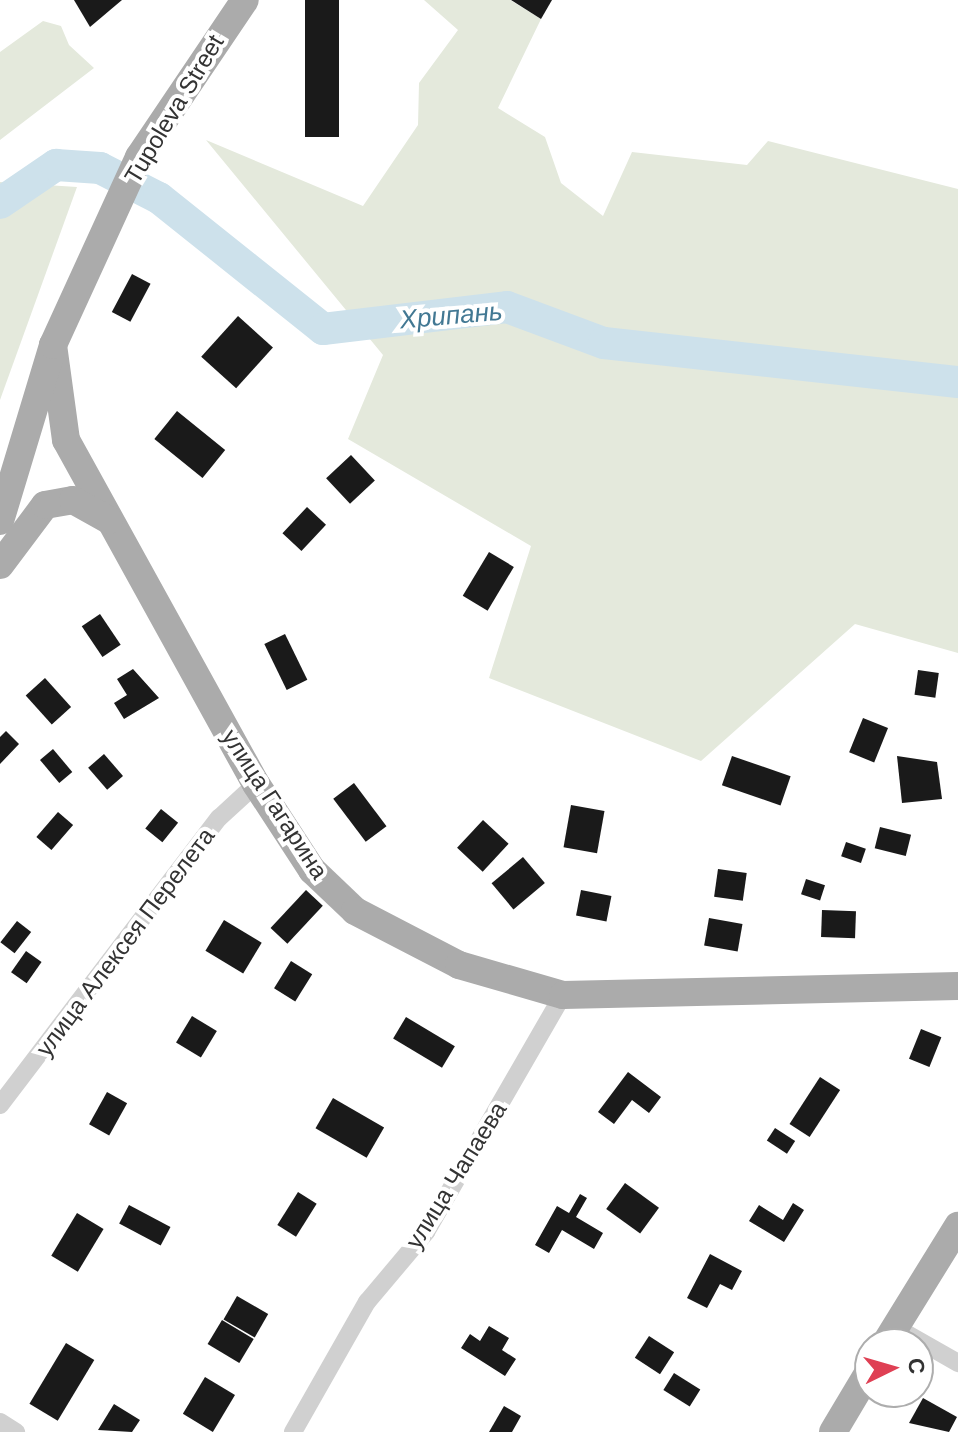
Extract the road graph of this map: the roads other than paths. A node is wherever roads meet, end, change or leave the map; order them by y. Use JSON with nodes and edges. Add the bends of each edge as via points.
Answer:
{"nodes":[{"id":1,"x":245,"y":0,"type":"edge"},
{"id":2,"x":53,"y":345,"type":"junction"},
{"id":3,"x":21,"y":437,"type":"junction"},
{"id":4,"x":66,"y":440,"type":"junction"},
{"id":5,"x":0,"y":521,"type":"edge"},
{"id":6,"x":110,"y":521,"type":"junction"},
{"id":7,"x":0,"y":565,"type":"edge"},
{"id":8,"x":256,"y":784,"type":"junction"},
{"id":9,"x":958,"y":986,"type":"edge"},
{"id":10,"x":563,"y":995,"type":"junction"},
{"id":11,"x":0,"y":1105,"type":"edge"},
{"id":12,"x":958,"y":1226,"type":"edge"},
{"id":13,"x":895,"y":1328,"type":"edge"},
{"id":14,"x":934,"y":1353,"type":"edge"},
{"id":15,"x":958,"y":1363,"type":"edge"},
{"id":16,"x":854,"y":1397,"type":"edge"},
{"id":17,"x":0,"y":1422,"type":"edge"},
{"id":18,"x":16,"y":1432,"type":"edge"},
{"id":19,"x":293,"y":1432,"type":"edge"},
{"id":20,"x":833,"y":1432,"type":"edge"}],
"edges":[{"from":1,"to":2,"type":"main road","name":"Tupoleva Street","via":[[139,157]]},
{"from":2,"to":3,"type":"main road","name":"Tupoleva Street"},
{"from":2,"to":4,"type":"main road","name":"улица Гагарина"},
{"from":3,"to":4,"type":"main road","via":[[18,469],[34,489],[62,479]]},
{"from":3,"to":5,"type":"main road","name":"Tupoleva Street"},
{"from":4,"to":6,"type":"main road","name":"улица Гагарина"},
{"from":6,"to":7,"type":"main road","via":[[73,500],[45,505]]},
{"from":6,"to":8,"type":"main road","name":"улица Гагарина"},
{"from":8,"to":10,"type":"main road","name":"улица Гагарина","via":[[312,870],[355,911],[459,965]]},
{"from":8,"to":11,"type":"street","name":"улица Алексея Перелета","via":[[219,818]]},
{"from":9,"to":10,"type":"main road","name":"улица Гагарина"},
{"from":10,"to":19,"type":"street","name":"улица Чапаева","via":[[426,1232],[367,1302]]},
{"from":12,"to":13,"type":"main road"},
{"from":14,"to":15,"type":"street"},
{"from":16,"to":20,"type":"main road"},
{"from":17,"to":18,"type":"street"}]}
